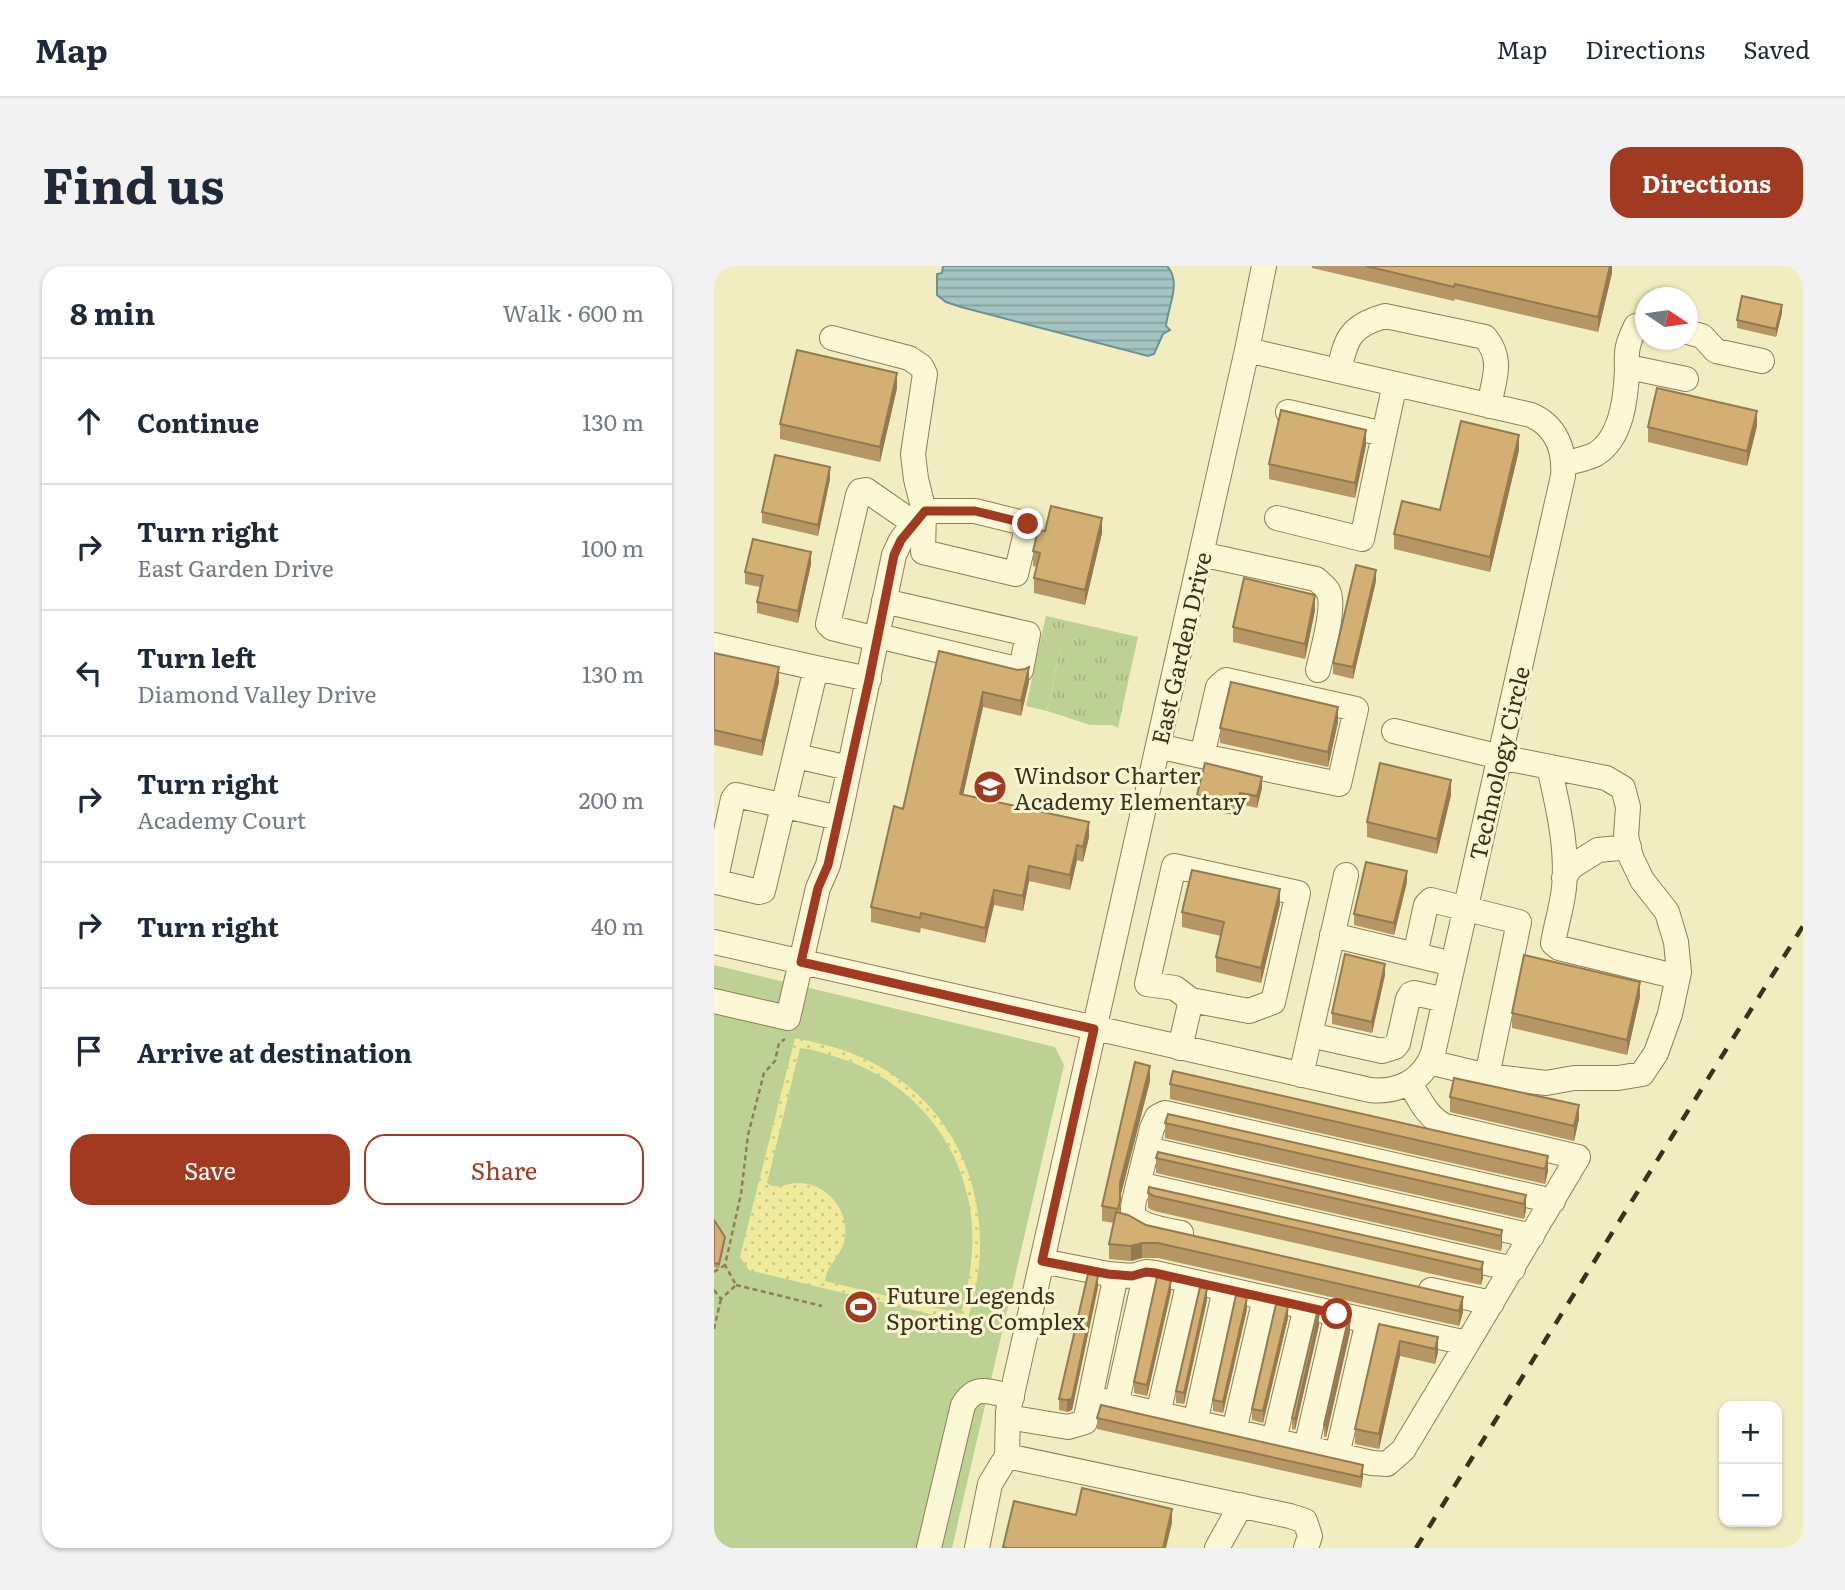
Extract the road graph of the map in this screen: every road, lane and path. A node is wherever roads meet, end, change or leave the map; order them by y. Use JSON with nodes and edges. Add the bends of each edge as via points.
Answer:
{"nodes":[{"id":1,"x":1264,"y":266,"type":"edge"},
{"id":2,"x":1635,"y":328,"type":"edge"},
{"id":3,"x":1698,"y":335,"type":"edge"},
{"id":4,"x":832,"y":338,"type":"dead end"},
{"id":5,"x":1247,"y":350,"type":"junction"},
{"id":6,"x":1762,"y":361,"type":"dead end"},
{"id":7,"x":1628,"y":370,"type":"junction"},
{"id":8,"x":1339,"y":371,"type":"junction"},
{"id":9,"x":1686,"y":379,"type":"dead end"},
{"id":10,"x":1395,"y":384,"type":"junction"},
{"id":11,"x":1489,"y":405,"type":"junction"},
{"id":12,"x":1288,"y":412,"type":"edge"},
{"id":13,"x":1384,"y":434,"type":"junction"},
{"id":14,"x":1564,"y":464,"type":"junction"},
{"id":15,"x":920,"y":517,"type":"junction"},
{"id":16,"x":1277,"y":518,"type":"dead end"},
{"id":17,"x":1201,"y":554,"type":"junction"},
{"id":18,"x":884,"y":601,"type":"junction"},
{"id":19,"x":877,"y":638,"type":"junction"},
{"id":20,"x":714,"y":645,"type":"edge"},
{"id":21,"x":816,"y":668,"type":"junction"},
{"id":22,"x":1318,"y":670,"type":"dead end"},
{"id":23,"x":869,"y":680,"type":"junction"},
{"id":24,"x":1394,"y":731,"type":"dead end"},
{"id":25,"x":1158,"y":746,"type":"junction"},
{"id":26,"x":796,"y":756,"type":"junction"},
{"id":27,"x":1202,"y":756,"type":"junction"},
{"id":28,"x":1500,"y":757,"type":"junction"},
{"id":29,"x":849,"y":768,"type":"junction"},
{"id":30,"x":1549,"y":768,"type":"junction"},
{"id":31,"x":838,"y":818,"type":"junction"},
{"id":32,"x":1629,"y":847,"type":"junction"},
{"id":33,"x":1346,"y":875,"type":"dead end"},
{"id":34,"x":1564,"y":878,"type":"junction"},
{"id":35,"x":1465,"y":909,"type":"junction"},
{"id":36,"x":1332,"y":935,"type":"junction"},
{"id":37,"x":714,"y":942,"type":"edge"},
{"id":38,"x":1415,"y":955,"type":"junction"},
{"id":39,"x":801,"y":962,"type":"junction"},
{"id":40,"x":1453,"y":964,"type":"junction"},
{"id":41,"x":1678,"y":977,"type":"junction"},
{"id":42,"x":1191,"y":1000,"type":"junction"},
{"id":43,"x":1444,"y":1000,"type":"junction"},
{"id":44,"x":714,"y":1001,"type":"edge"},
{"id":45,"x":1094,"y":1029,"type":"junction"},
{"id":46,"x":1310,"y":1035,"type":"junction"},
{"id":47,"x":788,"y":1037,"type":"dead end"},
{"id":48,"x":1180,"y":1048,"type":"junction"},
{"id":49,"x":1429,"y":1062,"type":"junction"},
{"id":50,"x":1301,"y":1075,"type":"junction"},
{"id":51,"x":1487,"y":1076,"type":"junction"},
{"id":52,"x":1410,"y":1083,"type":"junction"},
{"id":53,"x":1147,"y":1149,"type":"junction"},
{"id":54,"x":1138,"y":1184,"type":"junction"},
{"id":55,"x":1553,"y":1201,"type":"junction"},
{"id":56,"x":1532,"y":1236,"type":"junction"},
{"id":57,"x":1202,"y":1237,"type":"edge"},
{"id":58,"x":1042,"y":1261,"type":"junction"},
{"id":59,"x":725,"y":1265,"type":"junction"},
{"id":60,"x":1513,"y":1269,"type":"junction"},
{"id":61,"x":714,"y":1272,"type":"edge"},
{"id":62,"x":1146,"y":1272,"type":"junction"},
{"id":63,"x":1116,"y":1275,"type":"junction"},
{"id":64,"x":1189,"y":1281,"type":"junction"},
{"id":65,"x":736,"y":1285,"type":"junction"},
{"id":66,"x":1413,"y":1286,"type":"edge"},
{"id":67,"x":1225,"y":1289,"type":"junction"},
{"id":68,"x":714,"y":1290,"type":"edge"},
{"id":69,"x":1265,"y":1298,"type":"junction"},
{"id":70,"x":721,"y":1299,"type":"junction"},
{"id":71,"x":1492,"y":1303,"type":"junction"},
{"id":72,"x":822,"y":1306,"type":"dead end"},
{"id":73,"x":1306,"y":1307,"type":"junction"},
{"id":74,"x":1337,"y":1314,"type":"junction"},
{"id":75,"x":1368,"y":1321,"type":"junction"},
{"id":76,"x":714,"y":1329,"type":"edge"},
{"id":77,"x":1468,"y":1342,"type":"junction"},
{"id":78,"x":1090,"y":1398,"type":"junction"},
{"id":79,"x":1116,"y":1405,"type":"junction"},
{"id":80,"x":1010,"y":1407,"type":"junction"},
{"id":81,"x":1158,"y":1414,"type":"junction"},
{"id":82,"x":1195,"y":1423,"type":"junction"},
{"id":83,"x":1234,"y":1431,"type":"junction"},
{"id":84,"x":1273,"y":1440,"type":"junction"},
{"id":85,"x":1306,"y":1448,"type":"junction"},
{"id":86,"x":1337,"y":1455,"type":"junction"},
{"id":87,"x":1007,"y":1456,"type":"junction"},
{"id":88,"x":1241,"y":1505,"type":"junction"},
{"id":89,"x":929,"y":1548,"type":"edge"},
{"id":90,"x":977,"y":1548,"type":"edge"},
{"id":91,"x":1217,"y":1548,"type":"edge"},
{"id":92,"x":1306,"y":1548,"type":"edge"}],
"edges":[{"from":1,"to":5,"type":"street","name":"East Garden Drive"},
{"from":2,"to":7,"type":"street","via":[[1626,348]]},
{"from":3,"to":6,"type":"street","via":[[1716,351]]},
{"from":4,"to":15,"type":"street","via":[[909,358],[925,374],[913,454]]},
{"from":5,"to":8,"type":"street"},
{"from":5,"to":17,"type":"street","name":"East Garden Drive"},
{"from":7,"to":9,"type":"street"},
{"from":7,"to":14,"type":"street","via":[[1626,392],[1609,443],[1596,454]]},
{"from":8,"to":10,"type":"street"},
{"from":8,"to":11,"type":"street","via":[[1349,336],[1385,316],[1485,337],[1495,349],[1497,364]]},
{"from":10,"to":11,"type":"street"},
{"from":10,"to":13,"type":"street"},
{"from":11,"to":14,"type":"street","via":[[1531,415],[1546,424],[1561,447]]},
{"from":12,"to":13,"type":"street"},
{"from":13,"to":16,"type":"street","via":[[1362,539]]},
{"from":14,"to":28,"type":"street","name":"Technology Circle"},
{"from":15,"to":18,"type":"street","via":[[897,547]]},
{"from":15,"to":19,"type":"street","via":[[866,490],[858,495],[828,624]]},
{"from":17,"to":22,"type":"street","via":[[1316,579],[1324,585],[1331,606]]},
{"from":17,"to":25,"type":"street","name":"East Garden Drive"},
{"from":18,"to":19,"type":"street"},
{"from":18,"to":19,"type":"street","via":[[1028,634],[1020,670]]},
{"from":19,"to":23,"type":"street"},
{"from":20,"to":21,"type":"street"},
{"from":21,"to":23,"type":"street"},
{"from":21,"to":26,"type":"street"},
{"from":23,"to":29,"type":"street"},
{"from":24,"to":28,"type":"street"},
{"from":25,"to":27,"type":"street"},
{"from":25,"to":45,"type":"street","name":"East Garden Drive"},
{"from":26,"to":29,"type":"street"},
{"from":26,"to":31,"type":"street","via":[[784,806]]},
{"from":27,"to":27,"type":"street","via":[[1219,687],[1226,680],[1356,709],[1339,785]]},
{"from":28,"to":30,"type":"street"},
{"from":28,"to":35,"type":"street","name":"Technology Circle"},
{"from":29,"to":31,"type":"street"},
{"from":30,"to":32,"type":"street","via":[[1606,778],[1623,788]]},
{"from":30,"to":34,"type":"street"},
{"from":31,"to":39,"type":"street"},
{"from":32,"to":34,"type":"street","via":[[1598,850],[1571,867]]},
{"from":32,"to":41,"type":"street","via":[[1642,880],[1667,912],[1676,942]]},
{"from":33,"to":36,"type":"street"},
{"from":34,"to":41,"type":"street","via":[[1553,943]]},
{"from":35,"to":38,"type":"street","via":[[1428,901]]},
{"from":35,"to":40,"type":"street","name":"Technology Circle"},
{"from":35,"to":51,"type":"street","via":[[1519,922]]},
{"from":36,"to":38,"type":"street"},
{"from":36,"to":46,"type":"street"},
{"from":37,"to":39,"type":"street"},
{"from":38,"to":40,"type":"street"},
{"from":39,"to":44,"type":"street","via":[[788,1018]]},
{"from":39,"to":45,"type":"street"},
{"from":40,"to":43,"type":"street","name":"Technology Circle"},
{"from":41,"to":51,"type":"street","via":[[1657,1054],[1642,1074],[1546,1083]]},
{"from":42,"to":42,"type":"street","via":[[1175,988],[1147,984],[1174,866],[1298,893],[1273,1002],[1249,1011]]},
{"from":42,"to":48,"type":"street"},
{"from":43,"to":46,"type":"street","via":[[1411,994],[1398,1043],[1382,1051]]},
{"from":43,"to":49,"type":"street","name":"Technology Circle"},
{"from":45,"to":48,"type":"street"},
{"from":45,"to":58,"type":"street","name":"East Garden Drive"},
{"from":46,"to":50,"type":"street"},
{"from":47,"to":59,"type":"path","via":[[779,1043],[775,1061],[764,1073]]},
{"from":48,"to":50,"type":"street"},
{"from":49,"to":51,"type":"street"},
{"from":49,"to":52,"type":"street","name":"Technology Circle"},
{"from":50,"to":52,"type":"street","via":[[1383,1091]]},
{"from":52,"to":55,"type":"street","via":[[1424,1107],[1445,1126],[1578,1157]]},
{"from":53,"to":54,"type":"street"},
{"from":53,"to":55,"type":"street","via":[[1157,1117],[1165,1113]]},
{"from":53,"to":56,"type":"street"},
{"from":54,"to":57,"type":"street","via":[[1133,1212],[1138,1220]]},
{"from":54,"to":60,"type":"street"},
{"from":55,"to":56,"type":"street"},
{"from":56,"to":60,"type":"street"},
{"from":58,"to":63,"type":"street"},
{"from":58,"to":80,"type":"street","name":"East Garden Drive"},
{"from":59,"to":61,"type":"path"},
{"from":59,"to":65,"type":"path"},
{"from":60,"to":71,"type":"street"},
{"from":62,"to":63,"type":"street"},
{"from":62,"to":64,"type":"street"},
{"from":62,"to":79,"type":"street"},
{"from":63,"to":78,"type":"street"},
{"from":64,"to":67,"type":"street"},
{"from":64,"to":81,"type":"street"},
{"from":65,"to":70,"type":"path"},
{"from":65,"to":72,"type":"path"},
{"from":66,"to":71,"type":"street"},
{"from":67,"to":69,"type":"street"},
{"from":67,"to":82,"type":"street"},
{"from":68,"to":70,"type":"path"},
{"from":69,"to":73,"type":"street"},
{"from":69,"to":83,"type":"street"},
{"from":70,"to":76,"type":"path"},
{"from":71,"to":77,"type":"street"},
{"from":73,"to":74,"type":"street"},
{"from":73,"to":84,"type":"street"},
{"from":74,"to":75,"type":"street"},
{"from":74,"to":85,"type":"street"},
{"from":75,"to":77,"type":"street"},
{"from":75,"to":86,"type":"street"},
{"from":77,"to":86,"type":"street","via":[[1403,1450],[1387,1464]]},
{"from":78,"to":79,"type":"street"},
{"from":78,"to":80,"type":"street","via":[[1085,1422],[1068,1427]]},
{"from":79,"to":81,"type":"street"},
{"from":80,"to":87,"type":"street","name":"East Garden Drive"},
{"from":80,"to":89,"type":"street","via":[[985,1391],[968,1396]]},
{"from":81,"to":82,"type":"street"},
{"from":82,"to":83,"type":"street"},
{"from":83,"to":84,"type":"street"},
{"from":84,"to":85,"type":"street"},
{"from":85,"to":86,"type":"street"},
{"from":87,"to":88,"type":"street"},
{"from":87,"to":90,"type":"street","via":[[990,1484]]},
{"from":88,"to":91,"type":"street"},
{"from":88,"to":92,"type":"street","via":[[1305,1521],[1310,1536]]}]}
